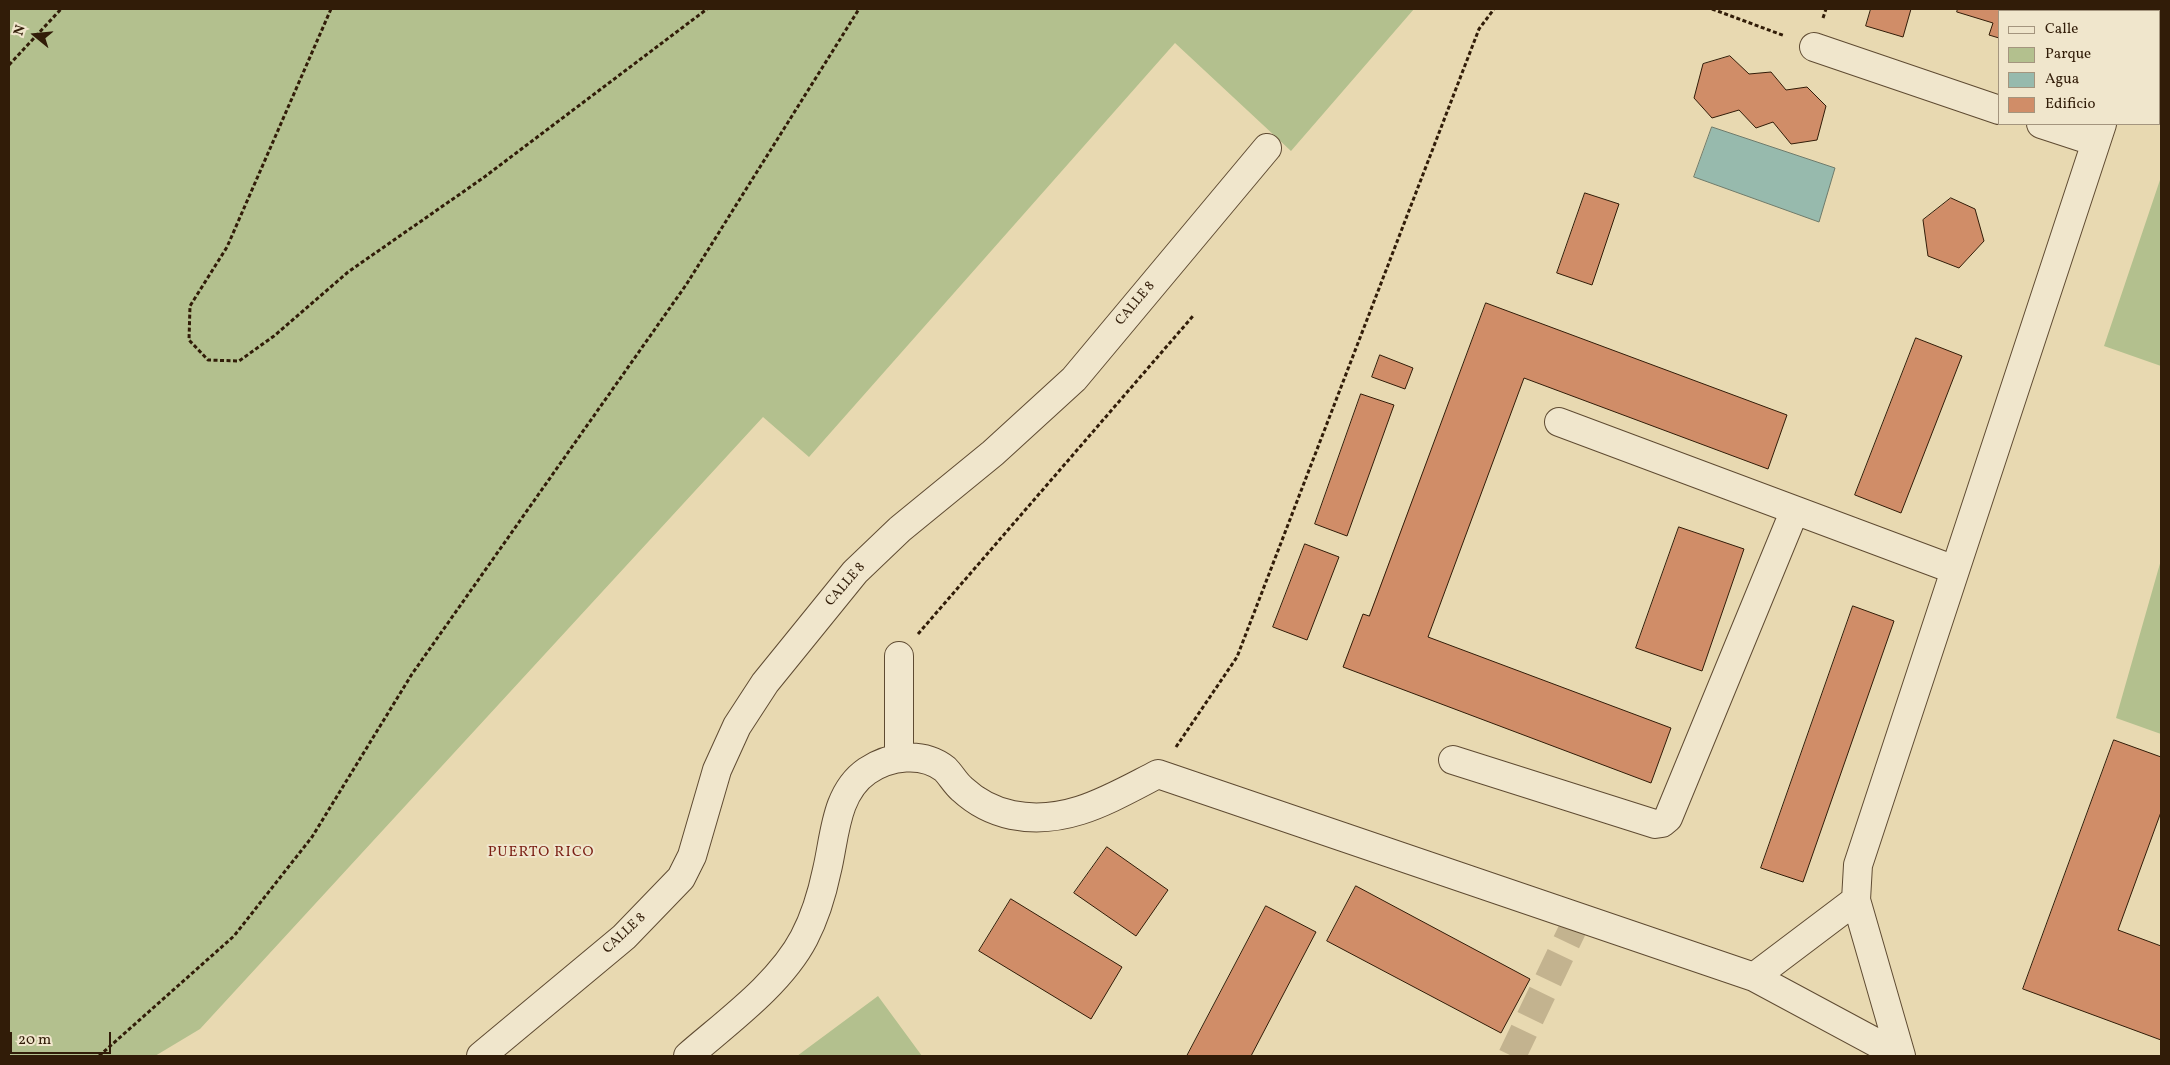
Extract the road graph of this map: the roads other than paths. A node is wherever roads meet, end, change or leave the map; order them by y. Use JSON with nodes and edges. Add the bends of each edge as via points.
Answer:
{"nodes":[{"id":1,"x":1814,"y":47,"type":"road end"},
{"id":2,"x":1998,"y":110,"type":"edge"},
{"id":3,"x":2047,"y":125,"type":"edge"},
{"id":4,"x":2099,"y":133,"type":"edge"},
{"id":5,"x":1267,"y":148,"type":"dead end"},
{"id":6,"x":1559,"y":422,"type":"dead end"},
{"id":7,"x":1794,"y":512,"type":"junction"},
{"id":8,"x":1955,"y":570,"type":"junction"},
{"id":9,"x":899,"y":656,"type":"road end"},
{"id":10,"x":899,"y":758,"type":"junction"},
{"id":11,"x":1453,"y":760,"type":"dead end"},
{"id":12,"x":1856,"y":900,"type":"junction"},
{"id":13,"x":1754,"y":977,"type":"junction"},
{"id":14,"x":481,"y":1056,"type":"edge"},
{"id":15,"x":688,"y":1056,"type":"edge"},
{"id":16,"x":1901,"y":1056,"type":"edge"}],
"edges":[{"from":1,"to":2,"type":"street"},
{"from":3,"to":4,"type":"street"},
{"from":4,"to":8,"type":"street"},
{"from":5,"to":14,"type":"street","name":"CALLE 8","via":[[1074,379],[993,453],[900,528],[855,572],[771,676],[737,726],[717,770],[692,856],[675,884],[624,937]]},
{"from":6,"to":7,"type":"street"},
{"from":7,"to":8,"type":"street"},
{"from":7,"to":11,"type":"street","via":[[1668,818],[1662,824]]},
{"from":8,"to":12,"type":"street","via":[[1858,865]]},
{"from":9,"to":10,"type":"street"},
{"from":10,"to":13,"type":"street","via":[[915,757],[930,761],[945,769],[962,789],[988,808],[1028,817],[1057,817],[1094,807],[1158,774]]},
{"from":10,"to":15,"type":"street","via":[[866,772],[851,787],[841,804],[817,908],[804,939],[780,975]]},
{"from":12,"to":13,"type":"street"},
{"from":12,"to":16,"type":"street"},
{"from":13,"to":16,"type":"street"}]}
